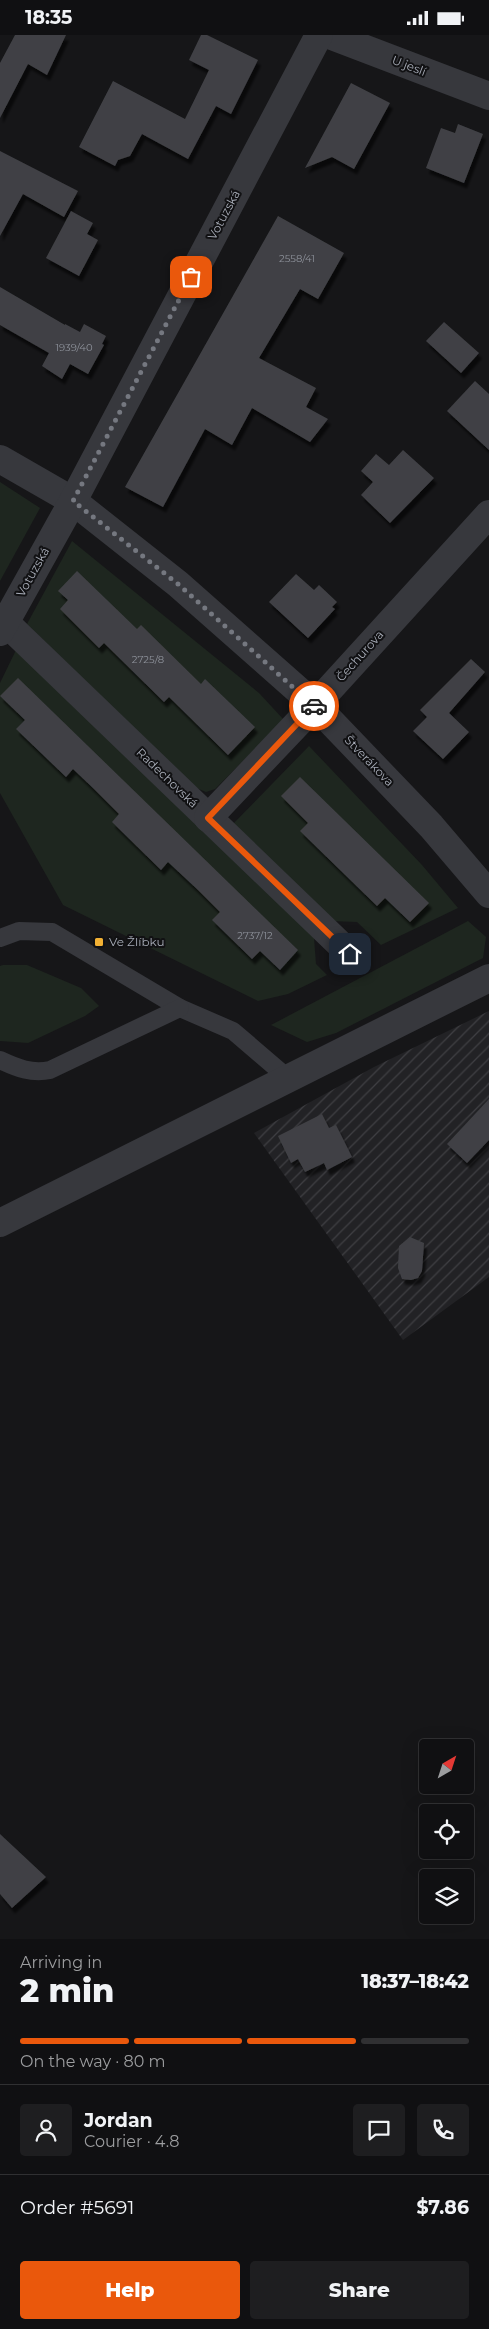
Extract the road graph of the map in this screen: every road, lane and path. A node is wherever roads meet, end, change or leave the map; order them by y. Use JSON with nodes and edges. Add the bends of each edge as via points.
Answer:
{"nodes":[{"id":1,"x":319,"y":35,"type":"edge"},
{"id":2,"x":329,"y":35,"type":"edge"},
{"id":3,"x":489,"y":96,"type":"edge"},
{"id":4,"x":0,"y":459,"type":"edge"},
{"id":5,"x":73,"y":501,"type":"junction"},
{"id":6,"x":489,"y":514,"type":"edge"},
{"id":7,"x":3,"y":627,"type":"edge"},
{"id":8,"x":315,"y":705,"type":"junction"},
{"id":9,"x":208,"y":818,"type":"junction"},
{"id":10,"x":489,"y":894,"type":"edge"},
{"id":11,"x":0,"y":938,"type":"edge"},
{"id":12,"x":350,"y":954,"type":"dead end"},
{"id":13,"x":489,"y":978,"type":"edge"},
{"id":14,"x":180,"y":1007,"type":"junction"},
{"id":15,"x":0,"y":1060,"type":"edge"},
{"id":16,"x":289,"y":1079,"type":"junction"},
{"id":17,"x":0,"y":1223,"type":"edge"}],
"edges":[{"from":1,"to":5,"type":"street","name":"Votuzská"},
{"from":2,"to":3,"type":"street","name":"U jeslí"},
{"from":4,"to":5,"type":"street","name":"Štverákova"},
{"from":5,"to":7,"type":"street","name":"Votuzská"},
{"from":5,"to":8,"type":"street","name":"Štverákova","via":[[178,584]]},
{"from":6,"to":8,"type":"street","name":"Čechurova"},
{"from":7,"to":9,"type":"street","name":"Radechovská"},
{"from":8,"to":9,"type":"street","name":"Čechurova"},
{"from":8,"to":10,"type":"street","name":"Štverákova","via":[[431,826]]},
{"from":9,"to":12,"type":"street","name":"Radechovská"},
{"from":11,"to":14,"type":"lane","via":[[19,931],[52,932]]},
{"from":13,"to":16,"type":"street"},
{"from":14,"to":15,"type":"lane","via":[[50,1071],[27,1071]]},
{"from":14,"to":16,"type":"lane","via":[[233,1031]]},
{"from":16,"to":17,"type":"street"}]}
